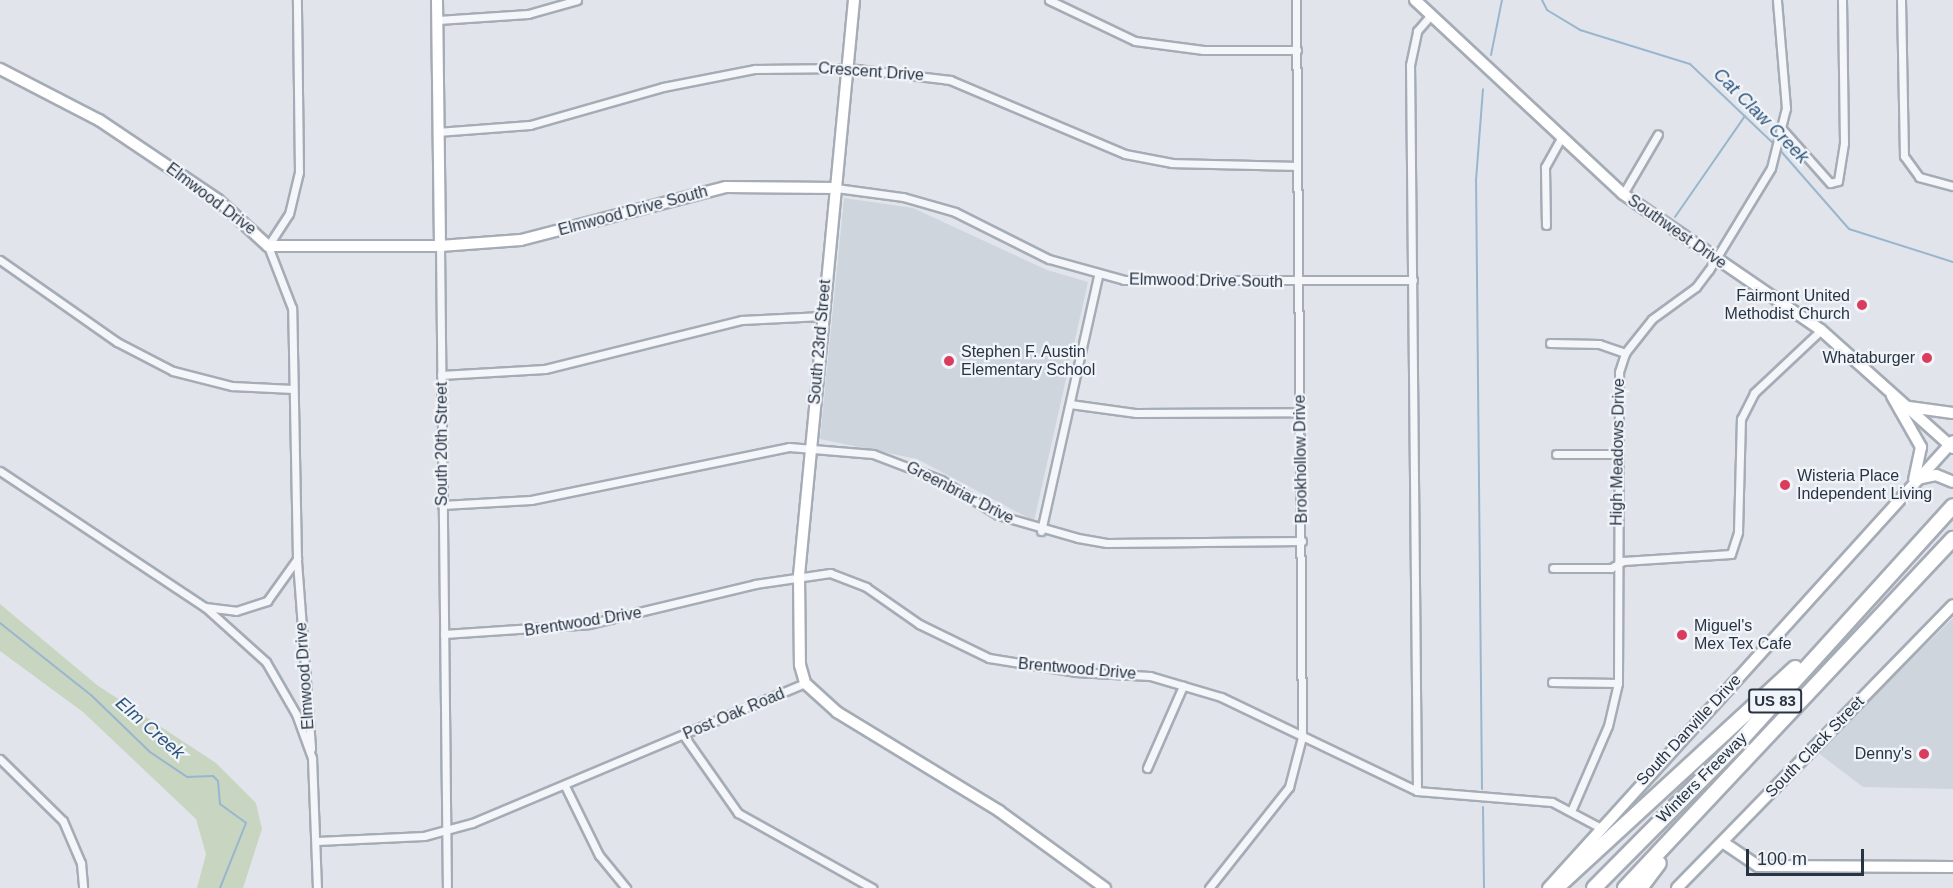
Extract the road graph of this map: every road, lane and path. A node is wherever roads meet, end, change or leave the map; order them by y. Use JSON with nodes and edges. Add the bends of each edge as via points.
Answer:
{"nodes":[{"id":1,"x":297,"y":0,"type":"edge"},
{"id":2,"x":437,"y":0,"type":"edge"},
{"id":3,"x":577,"y":0,"type":"edge"},
{"id":4,"x":854,"y":0,"type":"edge"},
{"id":5,"x":1049,"y":0,"type":"edge"},
{"id":6,"x":1296,"y":0,"type":"edge"},
{"id":7,"x":1415,"y":0,"type":"edge"},
{"id":8,"x":1777,"y":0,"type":"edge"},
{"id":9,"x":1842,"y":0,"type":"edge"},
{"id":10,"x":1902,"y":0,"type":"edge"},
{"id":11,"x":1430,"y":16,"type":"junction"},
{"id":12,"x":438,"y":20,"type":"junction"},
{"id":13,"x":1297,"y":50,"type":"junction"},
{"id":14,"x":848,"y":68,"type":"junction"},
{"id":15,"x":0,"y":69,"type":"edge"},
{"id":16,"x":1783,"y":130,"type":"junction"},
{"id":17,"x":437,"y":132,"type":"junction"},
{"id":18,"x":1658,"y":134,"type":"dead end"},
{"id":19,"x":1560,"y":140,"type":"junction"},
{"id":20,"x":1296,"y":166,"type":"junction"},
{"id":21,"x":1953,"y":186,"type":"edge"},
{"id":22,"x":836,"y":188,"type":"junction"},
{"id":23,"x":1623,"y":194,"type":"junction"},
{"id":24,"x":1546,"y":225,"type":"dead end"},
{"id":25,"x":268,"y":246,"type":"junction"},
{"id":26,"x":440,"y":246,"type":"junction"},
{"id":27,"x":0,"y":260,"type":"edge"},
{"id":28,"x":1716,"y":260,"type":"junction"},
{"id":29,"x":1098,"y":275,"type":"junction"},
{"id":30,"x":1413,"y":280,"type":"junction"},
{"id":31,"x":1299,"y":282,"type":"junction"},
{"id":32,"x":822,"y":316,"type":"junction"},
{"id":33,"x":1821,"y":330,"type":"junction"},
{"id":34,"x":1550,"y":343,"type":"dead end"},
{"id":35,"x":1625,"y":353,"type":"junction"},
{"id":36,"x":441,"y":375,"type":"junction"},
{"id":37,"x":293,"y":389,"type":"junction"},
{"id":38,"x":1889,"y":390,"type":"junction"},
{"id":39,"x":1070,"y":404,"type":"junction"},
{"id":40,"x":1908,"y":407,"type":"junction"},
{"id":41,"x":1300,"y":412,"type":"junction"},
{"id":42,"x":1953,"y":413,"type":"edge"},
{"id":43,"x":1952,"y":444,"type":"edge"},
{"id":44,"x":811,"y":448,"type":"junction"},
{"id":45,"x":1556,"y":454,"type":"dead end"},
{"id":46,"x":1615,"y":454,"type":"junction"},
{"id":47,"x":0,"y":471,"type":"edge"},
{"id":48,"x":1953,"y":482,"type":"edge"},
{"id":49,"x":1913,"y":483,"type":"junction"},
{"id":50,"x":442,"y":506,"type":"junction"},
{"id":51,"x":1952,"y":507,"type":"edge"},
{"id":52,"x":1041,"y":531,"type":"junction"},
{"id":53,"x":1953,"y":539,"type":"edge"},
{"id":54,"x":1302,"y":541,"type":"junction"},
{"id":55,"x":297,"y":559,"type":"junction"},
{"id":56,"x":1617,"y":564,"type":"junction"},
{"id":57,"x":1553,"y":568,"type":"dead end"},
{"id":58,"x":799,"y":575,"type":"junction"},
{"id":59,"x":1953,"y":605,"type":"edge"},
{"id":60,"x":205,"y":607,"type":"junction"},
{"id":61,"x":1845,"y":622,"type":"junction"},
{"id":62,"x":444,"y":634,"type":"junction"},
{"id":63,"x":1552,"y":682,"type":"dead end"},
{"id":64,"x":805,"y":683,"type":"junction"},
{"id":65,"x":1618,"y":683,"type":"junction"},
{"id":66,"x":1184,"y":686,"type":"junction"},
{"id":67,"x":684,"y":735,"type":"junction"},
{"id":68,"x":1302,"y":737,"type":"junction"},
{"id":69,"x":312,"y":758,"type":"junction"},
{"id":70,"x":0,"y":759,"type":"edge"},
{"id":71,"x":1746,"y":759,"type":"junction"},
{"id":72,"x":1147,"y":768,"type":"dead end"},
{"id":73,"x":565,"y":786,"type":"junction"},
{"id":74,"x":1418,"y":790,"type":"junction"},
{"id":75,"x":1572,"y":809,"type":"junction"},
{"id":76,"x":1599,"y":827,"type":"junction"},
{"id":77,"x":447,"y":831,"type":"junction"},
{"id":78,"x":316,"y":841,"type":"junction"},
{"id":79,"x":1724,"y":843,"type":"junction"},
{"id":80,"x":1953,"y":867,"type":"edge"},
{"id":81,"x":83,"y":888,"type":"edge"},
{"id":82,"x":317,"y":888,"type":"edge"},
{"id":83,"x":447,"y":888,"type":"edge"},
{"id":84,"x":626,"y":888,"type":"edge"},
{"id":85,"x":872,"y":888,"type":"edge"},
{"id":86,"x":1105,"y":888,"type":"edge"},
{"id":87,"x":1209,"y":888,"type":"edge"},
{"id":88,"x":1548,"y":888,"type":"edge"},
{"id":89,"x":1556,"y":888,"type":"edge"},
{"id":90,"x":1594,"y":888,"type":"edge"},
{"id":91,"x":1625,"y":888,"type":"edge"},
{"id":92,"x":1640,"y":888,"type":"edge"},
{"id":93,"x":1677,"y":888,"type":"edge"}],
"edges":[{"from":1,"to":25,"type":"street","via":[[299,172],[289,214]]},
{"from":2,"to":12,"type":"street","name":"South 20th Street"},
{"from":3,"to":12,"type":"street","via":[[528,14]]},
{"from":4,"to":14,"type":"street","name":"South 23rd Street"},
{"from":5,"to":13,"type":"street","via":[[1135,41],[1203,50]]},
{"from":6,"to":13,"type":"street","name":"Brookhollow Drive"},
{"from":7,"to":11,"type":"street","name":"Southwest Drive"},
{"from":8,"to":16,"type":"street","name":"High Meadows Drive"},
{"from":9,"to":16,"type":"street","via":[[1844,151],[1838,182],[1830,183]]},
{"from":10,"to":21,"type":"street","via":[[1904,156],[1919,177]]},
{"from":11,"to":19,"type":"street","name":"Southwest Drive"},
{"from":11,"to":30,"type":"street","via":[[1417,32],[1410,65]]},
{"from":12,"to":17,"type":"street","name":"South 20th Street"},
{"from":13,"to":20,"type":"street","name":"Brookhollow Drive"},
{"from":14,"to":17,"type":"street","name":"Crescent Drive","via":[[755,69],[663,87],[530,125]]},
{"from":14,"to":20,"type":"street","name":"Crescent Drive","via":[[950,80],[1125,154],[1172,163]]},
{"from":14,"to":22,"type":"street","name":"South 23rd Street"},
{"from":15,"to":25,"type":"street","name":"Elmwood Drive","via":[[99,120],[218,200]]},
{"from":16,"to":28,"type":"street","name":"High Meadows Drive","via":[[1776,156]]},
{"from":17,"to":26,"type":"street","name":"South 20th Street"},
{"from":18,"to":23,"type":"street"},
{"from":19,"to":23,"type":"street","name":"Southwest Drive"},
{"from":19,"to":24,"type":"street","via":[[1545,167]]},
{"from":20,"to":31,"type":"street","name":"Brookhollow Drive"},
{"from":22,"to":26,"type":"street","name":"Elmwood Drive South","via":[[726,187],[543,236]]},
{"from":22,"to":29,"type":"street","name":"Elmwood Drive South","via":[[903,197],[955,212],[1049,260]]},
{"from":22,"to":32,"type":"street","name":"South 23rd Street"},
{"from":23,"to":28,"type":"street","name":"Southwest Drive"},
{"from":25,"to":26,"type":"street","name":"Elmwood Drive South"},
{"from":25,"to":37,"type":"street","name":"Elmwood Drive","via":[[292,308]]},
{"from":26,"to":36,"type":"street","name":"South 20th Street"},
{"from":27,"to":37,"type":"street","via":[[117,342],[173,371],[232,386]]},
{"from":28,"to":33,"type":"street","name":"Southwest Drive"},
{"from":28,"to":35,"type":"street","name":"High Meadows Drive","via":[[1696,287],[1652,318]]},
{"from":29,"to":31,"type":"street","name":"Elmwood Drive South","via":[[1154,283]]},
{"from":29,"to":39,"type":"street"},
{"from":30,"to":31,"type":"street","name":"Elmwood Drive South"},
{"from":30,"to":74,"type":"street"},
{"from":31,"to":41,"type":"street","name":"Brookhollow Drive"},
{"from":32,"to":36,"type":"street","via":[[742,320],[544,369]]},
{"from":32,"to":44,"type":"street","name":"South 23rd Street"},
{"from":33,"to":38,"type":"street","name":"Southwest Drive"},
{"from":33,"to":56,"type":"street","via":[[1754,393],[1741,419],[1738,532],[1731,554]]},
{"from":34,"to":35,"type":"street","via":[[1599,344]]},
{"from":35,"to":46,"type":"street","name":"High Meadows Drive","via":[[1616,391]]},
{"from":36,"to":50,"type":"street","name":"South 20th Street"},
{"from":37,"to":55,"type":"street","name":"Elmwood Drive"},
{"from":38,"to":40,"type":"street","name":"Southwest Drive"},
{"from":38,"to":49,"type":"street","via":[[1921,447]]},
{"from":39,"to":41,"type":"street","via":[[1136,413]]},
{"from":39,"to":52,"type":"street"},
{"from":40,"to":42,"type":"street"},
{"from":40,"to":43,"type":"street","name":"Southwest Drive"},
{"from":41,"to":54,"type":"street","name":"Brookhollow Drive"},
{"from":43,"to":49,"type":"street","name":"South Danville Drive"},
{"from":44,"to":50,"type":"street","name":"Greenbriar Drive","via":[[770,448],[531,500]]},
{"from":44,"to":52,"type":"street","name":"Greenbriar Drive","via":[[873,454],[906,464],[998,515]]},
{"from":44,"to":58,"type":"street","name":"South 23rd Street"},
{"from":45,"to":46,"type":"street"},
{"from":46,"to":56,"type":"street","name":"High Meadows Drive"},
{"from":47,"to":60,"type":"street"},
{"from":48,"to":49,"type":"street","via":[[1936,475]]},
{"from":49,"to":76,"type":"street","name":"South Danville Drive"},
{"from":50,"to":62,"type":"street","name":"South 20th Street"},
{"from":51,"to":61,"type":"highway","name":"Winters Freeway","number":"US 83"},
{"from":52,"to":54,"type":"street","name":"Greenbriar Drive","via":[[1107,543]]},
{"from":53,"to":71,"type":"highway","name":"Winters Freeway","number":"US 83"},
{"from":54,"to":68,"type":"street","name":"Brookhollow Drive"},
{"from":55,"to":60,"type":"street","via":[[267,601],[236,611]]},
{"from":55,"to":69,"type":"street","name":"Elmwood Drive"},
{"from":56,"to":57,"type":"street"},
{"from":56,"to":65,"type":"street","name":"High Meadows Drive"},
{"from":58,"to":62,"type":"street","name":"Brentwood Drive","via":[[589,624]]},
{"from":58,"to":64,"type":"street","name":"South 23rd Street","via":[[797,647]]},
{"from":58,"to":66,"type":"street","name":"Brentwood Drive","via":[[844,578],[954,644],[989,658],[1065,671],[1150,676]]},
{"from":59,"to":79,"type":"street","name":"South Clack Street"},
{"from":60,"to":69,"type":"street","via":[[266,662],[296,714]]},
{"from":61,"to":89,"type":"highway"},
{"from":61,"to":90,"type":"highway","name":"Winters Freeway","number":"US 83","via":[[1740,741]]},
{"from":62,"to":77,"type":"street","name":"South 20th Street"},
{"from":63,"to":65,"type":"street"},
{"from":64,"to":67,"type":"street","name":"Post Oak Road"},
{"from":64,"to":86,"type":"street","name":"Post Oak Road","via":[[837,712],[999,811]]},
{"from":65,"to":75,"type":"street","name":"High Meadows Drive","via":[[1608,726]]},
{"from":66,"to":68,"type":"street","name":"Brentwood Drive","via":[[1221,697]]},
{"from":66,"to":72,"type":"street"},
{"from":67,"to":73,"type":"street","name":"Post Oak Road"},
{"from":67,"to":85,"type":"street","via":[[738,813]]},
{"from":68,"to":74,"type":"street","name":"Brentwood Drive"},
{"from":68,"to":87,"type":"street","name":"Brookhollow Drive","via":[[1289,786]]},
{"from":69,"to":78,"type":"street","name":"Elmwood Drive"},
{"from":70,"to":81,"type":"street","via":[[63,821],[79,855]]},
{"from":71,"to":91,"type":"highway","name":"Winters Freeway","number":"US 83"},
{"from":71,"to":92,"type":"highway"},
{"from":73,"to":77,"type":"street","name":"Post Oak Road"},
{"from":73,"to":84,"type":"street","via":[[599,855]]},
{"from":74,"to":75,"type":"street","name":"Brentwood Drive","via":[[1534,799]]},
{"from":75,"to":76,"type":"street","name":"Brentwood Drive"},
{"from":76,"to":88,"type":"street","name":"South Danville Drive"},
{"from":77,"to":78,"type":"street","name":"Post Oak Road","via":[[358,842]]},
{"from":77,"to":83,"type":"street","name":"South 20th Street"},
{"from":78,"to":82,"type":"street","name":"Elmwood Drive"},
{"from":79,"to":80,"type":"street","via":[[1758,866]]},
{"from":79,"to":93,"type":"street","name":"South Clack Street"}]}
